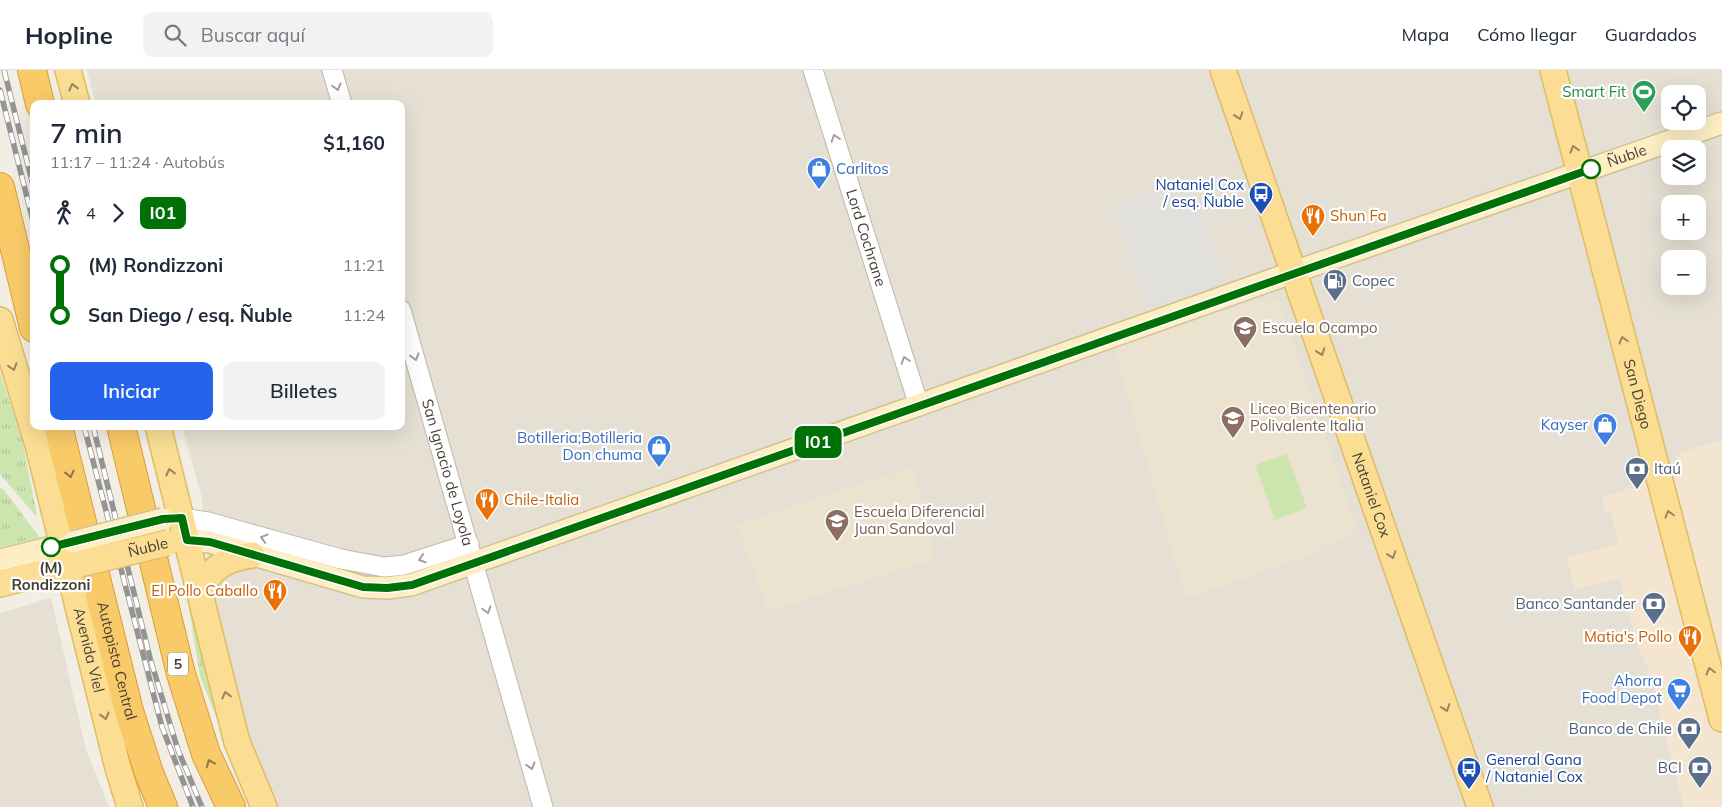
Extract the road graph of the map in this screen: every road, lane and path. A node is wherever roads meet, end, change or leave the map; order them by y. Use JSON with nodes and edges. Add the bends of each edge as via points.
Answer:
{"nodes":[{"id":1,"x":32,"y":70,"type":"edge"},
{"id":2,"x":68,"y":70,"type":"edge"},
{"id":3,"x":332,"y":70,"type":"edge"},
{"id":4,"x":813,"y":70,"type":"edge"},
{"id":5,"x":1223,"y":70,"type":"edge"},
{"id":6,"x":1553,"y":70,"type":"edge"},
{"id":7,"x":39,"y":100,"type":"edge"},
{"id":8,"x":76,"y":100,"type":"edge"},
{"id":9,"x":341,"y":100,"type":"edge"},
{"id":10,"x":1722,"y":123,"type":"edge"},
{"id":11,"x":1580,"y":173,"type":"junction"},
{"id":12,"x":0,"y":187,"type":"edge"},
{"id":13,"x":1294,"y":272,"type":"junction"},
{"id":14,"x":30,"y":311,"type":"edge"},
{"id":15,"x":0,"y":320,"type":"edge"},
{"id":16,"x":405,"y":324,"type":"edge"},
{"id":17,"x":919,"y":406,"type":"junction"},
{"id":18,"x":30,"y":421,"type":"edge"},
{"id":19,"x":33,"y":430,"type":"edge"},
{"id":20,"x":59,"y":430,"type":"edge"},
{"id":21,"x":122,"y":430,"type":"edge"},
{"id":22,"x":159,"y":430,"type":"edge"},
{"id":23,"x":175,"y":530,"type":"junction"},
{"id":24,"x":471,"y":553,"type":"junction"},
{"id":25,"x":70,"y":554,"type":"junction"},
{"id":26,"x":252,"y":555,"type":"junction"},
{"id":27,"x":0,"y":560,"type":"edge"},
{"id":28,"x":0,"y":584,"type":"edge"},
{"id":29,"x":200,"y":592,"type":"junction"},
{"id":30,"x":1720,"y":705,"type":"edge"},
{"id":31,"x":160,"y":802,"type":"edge"},
{"id":32,"x":130,"y":807,"type":"edge"},
{"id":33,"x":231,"y":807,"type":"edge"},
{"id":34,"x":264,"y":807,"type":"edge"},
{"id":35,"x":543,"y":807,"type":"edge"},
{"id":36,"x":1480,"y":807,"type":"edge"}],
"edges":[{"from":1,"to":7,"type":"highway"},
{"from":8,"to":2,"type":"main road","one_way":true},
{"from":3,"to":9,"type":"street","one_way":true},
{"from":17,"to":4,"type":"street","name":"Lord Cochrane","one_way":true},
{"from":5,"to":13,"type":"main road","name":"Nataniel Cox","one_way":true},
{"from":11,"to":6,"type":"main road","name":"San Diego","one_way":true},
{"from":10,"to":11,"type":"main road","name":"Ñuble"},
{"from":11,"to":13,"type":"main road","name":"Ñuble"},
{"from":30,"to":11,"type":"main road","name":"San Diego","one_way":true},
{"from":12,"to":14,"type":"highway"},
{"from":13,"to":17,"type":"main road","name":"Ñuble"},
{"from":13,"to":36,"type":"main road","name":"Nataniel Cox","one_way":true},
{"from":15,"to":18,"type":"main road","name":"Avenida Viel","one_way":true},
{"from":16,"to":24,"type":"street","name":"San Ignacio de Loyola","one_way":true},
{"from":17,"to":24,"type":"main road","name":"Ñuble"},
{"from":19,"to":25,"type":"main road","name":"Avenida Viel","one_way":true},
{"from":20,"to":31,"type":"highway","name":"Autopista Central","one_way":true,"via":[[129,711]]},
{"from":33,"to":21,"type":"highway","number":"5","one_way":true,"via":[[206,754],[190,705]]},
{"from":23,"to":22,"type":"main road","one_way":true},
{"from":24,"to":23,"type":"street","name":"Ñuble","one_way":true,"via":[[384,567],[340,559],[208,522]]},
{"from":23,"to":25,"type":"main road","name":"Ñuble","bridge":true},
{"from":23,"to":26,"type":"main road","name":"Ñuble"},
{"from":23,"to":29,"type":"main road"},
{"from":24,"to":26,"type":"main road","name":"Ñuble","via":[[412,585],[374,588]]},
{"from":24,"to":35,"type":"street","name":"San Ignacio de Loyola","one_way":true},
{"from":25,"to":27,"type":"main road"},
{"from":25,"to":28,"type":"main road","name":"Ñuble"},
{"from":25,"to":32,"type":"main road","name":"Avenida Viel","one_way":true},
{"from":26,"to":29,"type":"main road","via":[[230,560],[216,568],[206,578]]},
{"from":34,"to":29,"type":"main road","one_way":true,"via":[[238,742]]}]}
